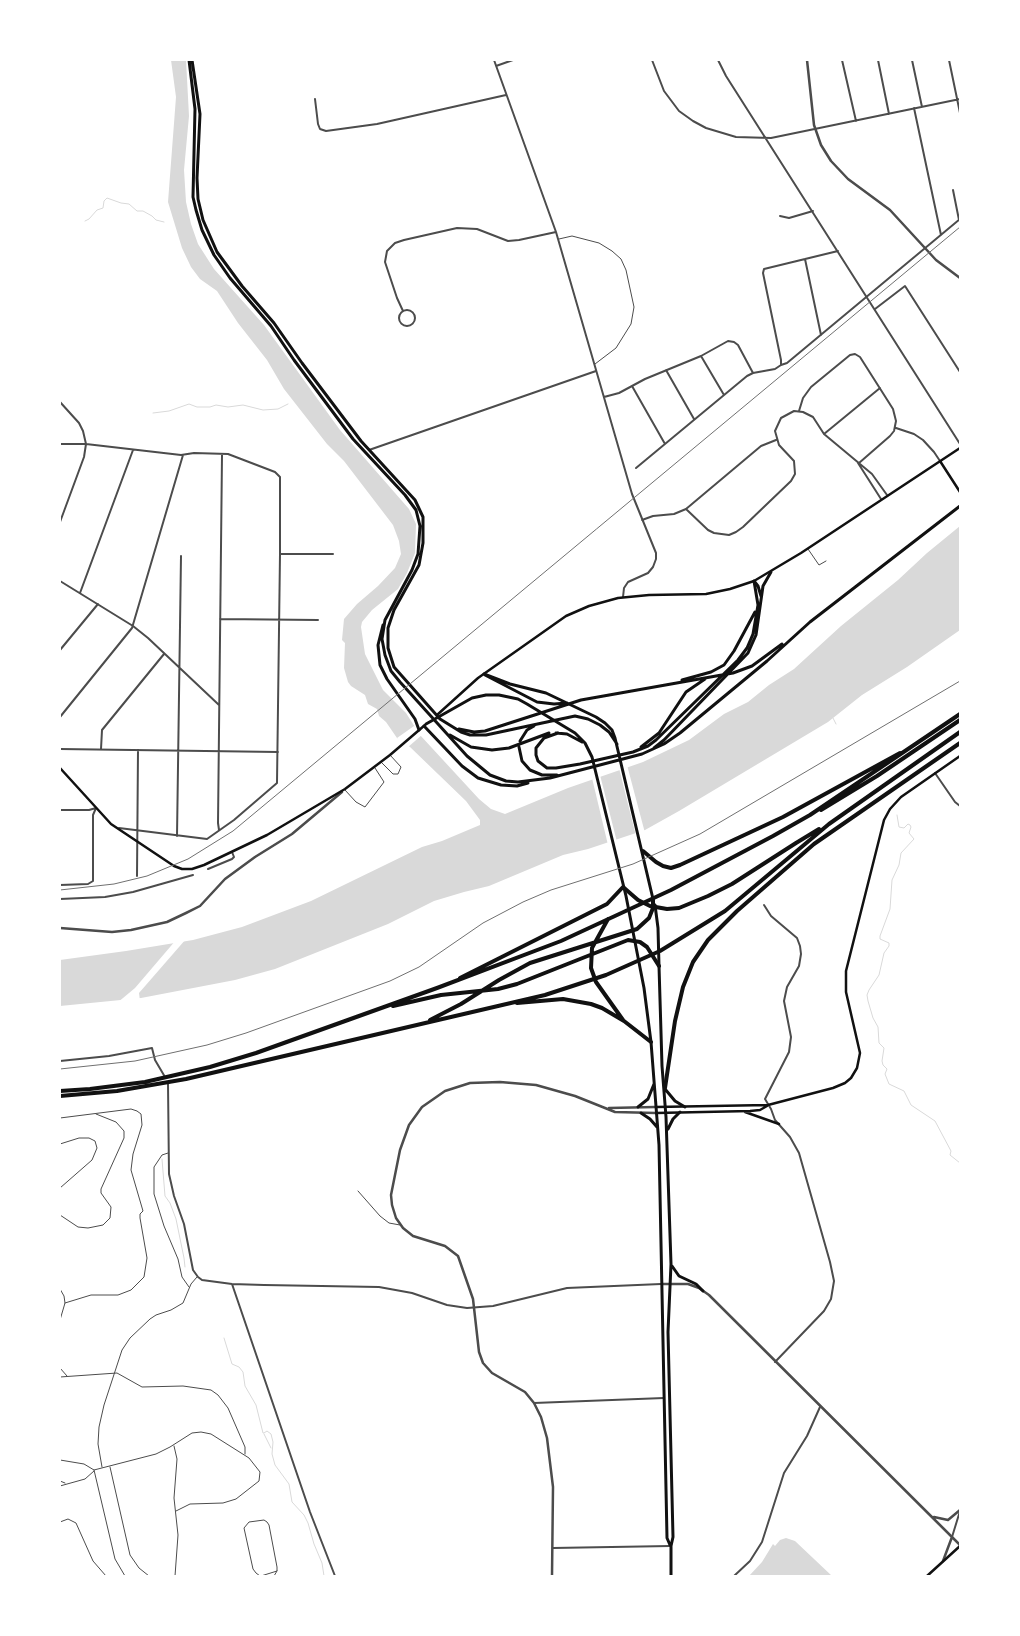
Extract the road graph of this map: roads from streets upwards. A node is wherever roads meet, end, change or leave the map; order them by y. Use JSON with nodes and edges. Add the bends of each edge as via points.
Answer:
{"nodes":[{"id":1,"x":191,"y":60,"type":"edge"},
{"id":2,"x":494,"y":60,"type":"edge"},
{"id":3,"x":512,"y":60,"type":"edge"},
{"id":4,"x":652,"y":60,"type":"edge"},
{"id":5,"x":718,"y":60,"type":"edge"},
{"id":6,"x":807,"y":60,"type":"edge"},
{"id":7,"x":842,"y":60,"type":"edge"},
{"id":8,"x":878,"y":60,"type":"edge"},
{"id":9,"x":912,"y":60,"type":"edge"},
{"id":10,"x":949,"y":60,"type":"edge"},
{"id":11,"x":496,"y":66,"type":"junction"},
{"id":12,"x":506,"y":95,"type":"junction"},
{"id":13,"x":315,"y":99,"type":"dead end"},
{"id":14,"x":959,"y":99,"type":"edge"},
{"id":15,"x":922,"y":107,"type":"junction"},
{"id":16,"x":914,"y":108,"type":"junction"},
{"id":17,"x":960,"y":113,"type":"edge"},
{"id":18,"x":889,"y":114,"type":"junction"},
{"id":19,"x":856,"y":121,"type":"junction"},
{"id":20,"x":815,"y":129,"type":"junction"},
{"id":21,"x":766,"y":138,"type":"junction"},
{"id":22,"x":953,"y":190,"type":"dead end"},
{"id":23,"x":813,"y":211,"type":"junction"},
{"id":24,"x":780,"y":216,"type":"dead end"},
{"id":25,"x":960,"y":219,"type":"edge"},
{"id":26,"x":556,"y":232,"type":"junction"},
{"id":27,"x":941,"y":235,"type":"junction"},
{"id":28,"x":838,"y":251,"type":"junction"},
{"id":29,"x":805,"y":259,"type":"junction"},
{"id":30,"x":960,"y":278,"type":"edge"},
{"id":31,"x":868,"y":297,"type":"junction"},
{"id":32,"x":875,"y":308,"type":"junction"},
{"id":33,"x":403,"y":311,"type":"junction"},
{"id":34,"x":821,"y":335,"type":"junction"},
{"id":35,"x":701,"y":356,"type":"junction"},
{"id":36,"x":780,"y":365,"type":"junction"},
{"id":37,"x":666,"y":370,"type":"junction"},
{"id":38,"x":596,"y":371,"type":"junction"},
{"id":39,"x":960,"y":371,"type":"edge"},
{"id":40,"x":753,"y":373,"type":"junction"},
{"id":41,"x":632,"y":386,"type":"junction"},
{"id":42,"x":880,"y":388,"type":"junction"},
{"id":43,"x":724,"y":395,"type":"junction"},
{"id":44,"x":604,"y":397,"type":"junction"},
{"id":45,"x":60,"y":402,"type":"edge"},
{"id":46,"x":799,"y":411,"type":"junction"},
{"id":47,"x":694,"y":419,"type":"junction"},
{"id":48,"x":895,"y":427,"type":"junction"},
{"id":49,"x":824,"y":434,"type":"junction"},
{"id":50,"x":777,"y":440,"type":"junction"},
{"id":51,"x":60,"y":444,"type":"edge"},
{"id":52,"x":86,"y":444,"type":"junction"},
{"id":53,"x":665,"y":444,"type":"junction"},
{"id":54,"x":960,"y":444,"type":"edge"},
{"id":55,"x":960,"y":448,"type":"edge"},
{"id":56,"x":133,"y":450,"type":"junction"},
{"id":57,"x":369,"y":450,"type":"junction"},
{"id":58,"x":183,"y":455,"type":"junction"},
{"id":59,"x":222,"y":455,"type":"junction"},
{"id":60,"x":940,"y":461,"type":"junction"},
{"id":61,"x":858,"y":464,"type":"junction"},
{"id":62,"x":636,"y":468,"type":"dead end"},
{"id":63,"x":960,"y":492,"type":"edge"},
{"id":64,"x":887,"y":496,"type":"junction"},
{"id":65,"x":882,"y":500,"type":"junction"},
{"id":66,"x":960,"y":506,"type":"edge"},
{"id":67,"x":686,"y":509,"type":"junction"},
{"id":68,"x":642,"y":520,"type":"junction"},
{"id":69,"x":60,"y":522,"type":"edge"},
{"id":70,"x":280,"y":554,"type":"junction"},
{"id":71,"x":333,"y":554,"type":"dead end"},
{"id":72,"x":181,"y":556,"type":"dead end"},
{"id":73,"x":771,"y":572,"type":"junction"},
{"id":74,"x":60,"y":581,"type":"edge"},
{"id":75,"x":754,"y":581,"type":"junction"},
{"id":76,"x":80,"y":593,"type":"junction"},
{"id":77,"x":623,"y":597,"type":"junction"},
{"id":78,"x":762,"y":602,"type":"junction"},
{"id":79,"x":98,"y":604,"type":"junction"},
{"id":80,"x":758,"y":605,"type":"junction"},
{"id":81,"x":220,"y":619,"type":"junction"},
{"id":82,"x":279,"y":620,"type":"junction"},
{"id":83,"x":318,"y":620,"type":"dead end"},
{"id":84,"x":385,"y":620,"type":"junction"},
{"id":85,"x":134,"y":626,"type":"junction"},
{"id":86,"x":788,"y":640,"type":"junction"},
{"id":87,"x":60,"y":650,"type":"edge"},
{"id":88,"x":165,"y":653,"type":"junction"},
{"id":89,"x":180,"y":668,"type":"junction"},
{"id":90,"x":484,"y":674,"type":"junction"},
{"id":91,"x":708,"y":677,"type":"junction"},
{"id":92,"x":664,"y":685,"type":"junction"},
{"id":93,"x":570,"y":703,"type":"junction"},
{"id":94,"x":219,"y":706,"type":"junction"},
{"id":95,"x":960,"y":714,"type":"edge"},
{"id":96,"x":60,"y":717,"type":"edge"},
{"id":97,"x":960,"y":720,"type":"edge"},
{"id":98,"x":539,"y":723,"type":"junction"},
{"id":99,"x":425,"y":725,"type":"junction"},
{"id":100,"x":450,"y":726,"type":"junction"},
{"id":101,"x":419,"y":730,"type":"junction"},
{"id":102,"x":443,"y":730,"type":"junction"},
{"id":103,"x":960,"y":732,"type":"edge"},
{"id":104,"x":558,"y":733,"type":"junction"},
{"id":105,"x":520,"y":741,"type":"dead end"},
{"id":106,"x":921,"y":741,"type":"junction"},
{"id":107,"x":960,"y":743,"type":"edge"},
{"id":108,"x":617,"y":744,"type":"junction"},
{"id":109,"x":519,"y":747,"type":"dead end"},
{"id":110,"x":588,"y":748,"type":"junction"},
{"id":111,"x":60,"y":749,"type":"edge"},
{"id":112,"x":100,"y":749,"type":"junction"},
{"id":113,"x":138,"y":750,"type":"junction"},
{"id":114,"x":178,"y":750,"type":"junction"},
{"id":115,"x":219,"y":751,"type":"junction"},
{"id":116,"x":278,"y":752,"type":"junction"},
{"id":117,"x":633,"y":752,"type":"junction"},
{"id":118,"x":646,"y":753,"type":"junction"},
{"id":119,"x":960,"y":756,"type":"edge"},
{"id":120,"x":60,"y":768,"type":"edge"},
{"id":121,"x":936,"y":773,"type":"junction"},
{"id":122,"x":562,"y":774,"type":"junction"},
{"id":123,"x":533,"y":781,"type":"junction"},
{"id":124,"x":345,"y":789,"type":"junction"},
{"id":125,"x":960,"y":806,"type":"edge"},
{"id":126,"x":96,"y":808,"type":"junction"},
{"id":127,"x":60,"y":810,"type":"edge"},
{"id":128,"x":810,"y":815,"type":"junction"},
{"id":129,"x":830,"y":824,"type":"junction"},
{"id":130,"x":116,"y":828,"type":"junction"},
{"id":131,"x":137,"y":830,"type":"junction"},
{"id":132,"x":219,"y":830,"type":"junction"},
{"id":133,"x":177,"y":836,"type":"junction"},
{"id":134,"x":137,"y":842,"type":"junction"},
{"id":135,"x":643,"y":851,"type":"junction"},
{"id":136,"x":232,"y":852,"type":"junction"},
{"id":137,"x":208,"y":870,"type":"dead end"},
{"id":138,"x":193,"y":874,"type":"dead end"},
{"id":139,"x":137,"y":876,"type":"dead end"},
{"id":140,"x":60,"y":885,"type":"edge"},
{"id":141,"x":623,"y":887,"type":"junction"},
{"id":142,"x":653,"y":898,"type":"junction"},
{"id":143,"x":60,"y":899,"type":"edge"},
{"id":144,"x":764,"y":905,"type":"dead end"},
{"id":145,"x":608,"y":919,"type":"junction"},
{"id":146,"x":60,"y":928,"type":"edge"},
{"id":147,"x":659,"y":966,"type":"junction"},
{"id":148,"x":437,"y":988,"type":"junction"},
{"id":149,"x":503,"y":1005,"type":"junction"},
{"id":150,"x":372,"y":1012,"type":"junction"},
{"id":151,"x":624,"y":1021,"type":"junction"},
{"id":152,"x":424,"y":1023,"type":"junction"},
{"id":153,"x":651,"y":1042,"type":"junction"},
{"id":154,"x":60,"y":1061,"type":"edge"},
{"id":155,"x":185,"y":1076,"type":"junction"},
{"id":156,"x":145,"y":1084,"type":"junction"},
{"id":157,"x":654,"y":1084,"type":"junction"},
{"id":158,"x":664,"y":1088,"type":"junction"},
{"id":159,"x":60,"y":1091,"type":"edge"},
{"id":160,"x":60,"y":1096,"type":"edge"},
{"id":161,"x":768,"y":1105,"type":"junction"},
{"id":162,"x":656,"y":1107,"type":"junction"},
{"id":163,"x":666,"y":1107,"type":"junction"},
{"id":164,"x":685,"y":1107,"type":"junction"},
{"id":165,"x":607,"y":1108,"type":"junction"},
{"id":166,"x":638,"y":1108,"type":"junction"},
{"id":167,"x":739,"y":1111,"type":"junction"},
{"id":168,"x":680,"y":1112,"type":"junction"},
{"id":169,"x":640,"y":1113,"type":"junction"},
{"id":170,"x":656,"y":1113,"type":"junction"},
{"id":171,"x":666,"y":1113,"type":"junction"},
{"id":172,"x":779,"y":1124,"type":"junction"},
{"id":173,"x":658,"y":1127,"type":"junction"},
{"id":174,"x":666,"y":1132,"type":"junction"},
{"id":175,"x":670,"y":1264,"type":"junction"},
{"id":176,"x":670,"y":1283,"type":"junction"},
{"id":177,"x":232,"y":1284,"type":"junction"},
{"id":178,"x":662,"y":1284,"type":"junction"},
{"id":179,"x":703,"y":1291,"type":"junction"},
{"id":180,"x":475,"y":1308,"type":"junction"},
{"id":181,"x":775,"y":1362,"type":"junction"},
{"id":182,"x":664,"y":1398,"type":"junction"},
{"id":183,"x":534,"y":1404,"type":"junction"},
{"id":184,"x":820,"y":1406,"type":"junction"},
{"id":185,"x":666,"y":1491,"type":"junction"},
{"id":186,"x":672,"y":1495,"type":"junction"},
{"id":187,"x":960,"y":1510,"type":"edge"},
{"id":188,"x":931,"y":1516,"type":"junction"},
{"id":189,"x":952,"y":1537,"type":"junction"},
{"id":190,"x":960,"y":1545,"type":"edge"},
{"id":191,"x":670,"y":1546,"type":"junction"},
{"id":192,"x":553,"y":1548,"type":"junction"},
{"id":193,"x":942,"y":1562,"type":"junction"},
{"id":194,"x":335,"y":1576,"type":"edge"},
{"id":195,"x":552,"y":1576,"type":"edge"},
{"id":196,"x":671,"y":1576,"type":"edge"},
{"id":197,"x":734,"y":1576,"type":"edge"},
{"id":198,"x":927,"y":1576,"type":"edge"}],
"edges":[{"from":1,"to":57,"type":"main road","via":[[200,114],[198,199],[211,240],[233,275],[270,317]]},
{"from":1,"to":84,"type":"main road","via":[[195,109],[194,204],[211,249],[353,439],[405,495],[417,514],[420,531],[416,562]]},
{"from":2,"to":11,"type":"street"},
{"from":3,"to":11,"type":"street"},
{"from":4,"to":21,"type":"street","via":[[667,96],[693,121],[729,135]]},
{"from":5,"to":21,"type":"street"},
{"from":6,"to":20,"type":"street"},
{"from":7,"to":19,"type":"street"},
{"from":8,"to":18,"type":"street"},
{"from":9,"to":15,"type":"street"},
{"from":10,"to":14,"type":"street"},
{"from":11,"to":12,"type":"street"},
{"from":12,"to":13,"type":"street","via":[[377,124],[326,131],[318,124]]},
{"from":12,"to":26,"type":"street"},
{"from":14,"to":15,"type":"street"},
{"from":14,"to":17,"type":"street"},
{"from":15,"to":16,"type":"street"},
{"from":16,"to":18,"type":"street"},
{"from":16,"to":27,"type":"street"},
{"from":18,"to":19,"type":"street"},
{"from":19,"to":20,"type":"street"},
{"from":20,"to":21,"type":"street"},
{"from":20,"to":30,"type":"street","via":[[827,155],[842,173],[890,210],[936,260]]},
{"from":21,"to":23,"type":"street"},
{"from":22,"to":25,"type":"street"},
{"from":23,"to":24,"type":"street","via":[[789,218]]},
{"from":23,"to":28,"type":"street"},
{"from":25,"to":27,"type":"street"},
{"from":26,"to":33,"type":"street","via":[[508,241],[477,229],[457,228],[395,244],[388,251],[385,262]]},
{"from":26,"to":38,"type":"street"},
{"from":27,"to":31,"type":"street"},
{"from":28,"to":29,"type":"street"},
{"from":28,"to":31,"type":"street"},
{"from":29,"to":34,"type":"street"},
{"from":29,"to":36,"type":"street","via":[[764,269],[763,273]]},
{"from":31,"to":32,"type":"street"},
{"from":31,"to":34,"type":"street"},
{"from":32,"to":39,"type":"street","via":[[905,286]]},
{"from":32,"to":54,"type":"street"},
{"from":33,"to":33,"type":"street","via":[[398,318],[400,323],[410,326],[415,320],[414,314],[410,310]]},
{"from":34,"to":36,"type":"street","via":[[787,363]]},
{"from":35,"to":37,"type":"street"},
{"from":35,"to":40,"type":"street","via":[[732,341],[739,347]]},
{"from":35,"to":43,"type":"street"},
{"from":36,"to":40,"type":"street","via":[[776,369]]},
{"from":37,"to":41,"type":"street"},
{"from":37,"to":47,"type":"street"},
{"from":38,"to":44,"type":"street"},
{"from":38,"to":57,"type":"street"},
{"from":40,"to":43,"type":"street"},
{"from":41,"to":44,"type":"street"},
{"from":41,"to":53,"type":"street"},
{"from":42,"to":46,"type":"street","via":[[862,358],[856,354],[847,357],[809,389]]},
{"from":42,"to":48,"type":"street","via":[[894,412]]},
{"from":42,"to":49,"type":"street"},
{"from":43,"to":47,"type":"street"},
{"from":44,"to":68,"type":"street"},
{"from":45,"to":52,"type":"street","via":[[79,423]]},
{"from":46,"to":49,"type":"street","via":[[813,417]]},
{"from":46,"to":50,"type":"street","via":[[790,412],[779,421],[775,430]]},
{"from":47,"to":53,"type":"street"},
{"from":48,"to":60,"type":"street","via":[[923,440]]},
{"from":48,"to":61,"type":"street","via":[[888,439]]},
{"from":49,"to":61,"type":"street"},
{"from":50,"to":67,"type":"street","via":[[761,446]]},
{"from":50,"to":67,"type":"street","via":[[794,459],[796,472],[791,481],[743,527],[732,534],[711,532]]},
{"from":51,"to":52,"type":"street"},
{"from":52,"to":56,"type":"street"},
{"from":52,"to":69,"type":"street"},
{"from":53,"to":62,"type":"street"},
{"from":55,"to":60,"type":"main road"},
{"from":56,"to":58,"type":"street"},
{"from":56,"to":76,"type":"street"},
{"from":57,"to":100,"type":"main road","via":[[412,496],[423,517],[421,560],[391,616],[388,628],[391,661],[398,674]]},
{"from":58,"to":59,"type":"street"},
{"from":58,"to":85,"type":"street"},
{"from":59,"to":70,"type":"street","via":[[232,455],[279,475]]},
{"from":59,"to":81,"type":"street"},
{"from":60,"to":63,"type":"main road"},
{"from":60,"to":64,"type":"main road"},
{"from":61,"to":64,"type":"street","via":[[872,474]]},
{"from":61,"to":65,"type":"street"},
{"from":64,"to":65,"type":"main road"},
{"from":65,"to":73,"type":"main road"},
{"from":66,"to":86,"type":"main road"},
{"from":67,"to":68,"type":"street"},
{"from":68,"to":77,"type":"street","via":[[656,559],[650,572],[626,584]]},
{"from":70,"to":71,"type":"street"},
{"from":70,"to":82,"type":"street"},
{"from":72,"to":89,"type":"street"},
{"from":73,"to":75,"type":"main road"},
{"from":73,"to":78,"type":"main road","via":[[764,585]]},
{"from":74,"to":76,"type":"street"},
{"from":75,"to":77,"type":"main road","via":[[706,594]]},
{"from":75,"to":78,"type":"main road"},
{"from":75,"to":80,"type":"main road"},
{"from":76,"to":79,"type":"street"},
{"from":77,"to":90,"type":"main road","via":[[566,616]]},
{"from":78,"to":118,"type":"main road","via":[[755,639],[743,659],[664,740]]},
{"from":79,"to":85,"type":"street"},
{"from":79,"to":87,"type":"street"},
{"from":80,"to":92,"type":"main road","via":[[724,665],[711,672]]},
{"from":80,"to":117,"type":"main road","via":[[752,638],[738,660],[656,740]]},
{"from":81,"to":82,"type":"street"},
{"from":81,"to":94,"type":"street"},
{"from":82,"to":83,"type":"street"},
{"from":82,"to":116,"type":"street"},
{"from":84,"to":101,"type":"main road","via":[[379,639],[380,665]]},
{"from":84,"to":102,"type":"main road","via":[[383,644],[389,666]]},
{"from":85,"to":88,"type":"street"},
{"from":85,"to":96,"type":"street"},
{"from":86,"to":91,"type":"main road","via":[[746,669]]},
{"from":86,"to":118,"type":"main road","via":[[680,733]]},
{"from":88,"to":89,"type":"street"},
{"from":88,"to":112,"type":"street","via":[[102,730]]},
{"from":89,"to":94,"type":"street"},
{"from":89,"to":114,"type":"street"},
{"from":90,"to":93,"type":"main road","via":[[537,702]]},
{"from":90,"to":99,"type":"main road"},
{"from":90,"to":108,"type":"main road","via":[[542,691],[574,706],[605,723]]},
{"from":91,"to":92,"type":"main road"},
{"from":91,"to":117,"type":"main road","via":[[684,695],[656,737]]},
{"from":92,"to":93,"type":"main road"},
{"from":93,"to":100,"type":"main road","via":[[485,731]]},
{"from":94,"to":115,"type":"street"},
{"from":95,"to":106,"type":"highway"},
{"from":97,"to":128,"type":"highway","via":[[841,799]]},
{"from":98,"to":100,"type":"main road","via":[[480,735],[465,734]]},
{"from":98,"to":105,"type":"main road","via":[[527,730]]},
{"from":98,"to":108,"type":"main road","via":[[570,716],[584,717],[606,729]]},
{"from":99,"to":101,"type":"main road"},
{"from":99,"to":110,"type":"main road","via":[[466,701],[486,695],[512,697],[579,736]]},
{"from":99,"to":123,"type":"main road","via":[[462,766],[482,780],[511,786]]},
{"from":101,"to":124,"type":"main road"},
{"from":102,"to":104,"type":"main road","via":[[476,748],[498,750],[545,734]]},
{"from":102,"to":123,"type":"main road","via":[[490,775],[512,782]]},
{"from":103,"to":129,"type":"highway"},
{"from":104,"to":110,"type":"main road","via":[[572,736]]},
{"from":104,"to":117,"type":"main road","via":[[544,738],[536,748],[538,761],[547,768]]},
{"from":106,"to":128,"type":"highway"},
{"from":106,"to":135,"type":"highway","via":[[763,827],[680,865],[669,868]]},
{"from":107,"to":158,"type":"highway","via":[[814,844],[708,940],[693,962],[681,992]]},
{"from":108,"to":135,"type":"main road"},
{"from":109,"to":122,"type":"main road","via":[[522,761],[530,770],[542,775]]},
{"from":110,"to":141,"type":"main road"},
{"from":111,"to":112,"type":"street"},
{"from":112,"to":113,"type":"street"},
{"from":113,"to":114,"type":"street"},
{"from":113,"to":131,"type":"street"},
{"from":114,"to":115,"type":"street"},
{"from":114,"to":133,"type":"street"},
{"from":115,"to":116,"type":"street"},
{"from":115,"to":132,"type":"street"},
{"from":116,"to":132,"type":"street","via":[[276,785]]},
{"from":118,"to":122,"type":"main road"},
{"from":119,"to":121,"type":"main road"},
{"from":120,"to":126,"type":"main road"},
{"from":121,"to":125,"type":"street"},
{"from":121,"to":161,"type":"main road","via":[[895,803],[887,812],[881,829],[846,971],[846,992],[859,1049],[856,1071],[837,1087]]},
{"from":122,"to":123,"type":"main road"},
{"from":124,"to":136,"type":"main road"},
{"from":124,"to":146,"type":"street","via":[[292,834],[225,878],[200,906],[184,914],[167,922],[131,930],[112,932]]},
{"from":126,"to":127,"type":"street"},
{"from":126,"to":130,"type":"main road"},
{"from":126,"to":140,"type":"street","via":[[93,815],[93,881]]},
{"from":128,"to":145,"type":"highway","via":[[736,857]]},
{"from":129,"to":141,"type":"highway","via":[[721,890],[685,906],[654,908]]},
{"from":129,"to":149,"type":"highway","via":[[739,900],[675,943],[606,976]]},
{"from":130,"to":131,"type":"street"},
{"from":130,"to":134,"type":"main road"},
{"from":131,"to":133,"type":"street"},
{"from":131,"to":134,"type":"street"},
{"from":132,"to":133,"type":"street","via":[[207,839]]},
{"from":134,"to":136,"type":"main road","via":[[179,868],[199,868]]},
{"from":134,"to":139,"type":"street"},
{"from":135,"to":142,"type":"main road"},
{"from":136,"to":137,"type":"street","via":[[232,859]]},
{"from":138,"to":143,"type":"street","via":[[133,892]]},
{"from":141,"to":148,"type":"highway","via":[[607,904]]},
{"from":141,"to":153,"type":"main road"},
{"from":142,"to":147,"type":"main road","via":[[658,922]]},
{"from":142,"to":152,"type":"highway","via":[[649,918],[637,929],[530,963]]},
{"from":144,"to":161,"type":"street","via":[[794,936],[801,951],[800,963],[784,1000],[791,1033],[790,1047],[786,1061],[766,1096]]},
{"from":145,"to":148,"type":"highway","via":[[526,955]]},
{"from":145,"to":151,"type":"highway","via":[[596,938],[591,968],[596,982]]},
{"from":147,"to":150,"type":"highway","via":[[647,947],[628,940],[517,984],[441,995]]},
{"from":147,"to":158,"type":"main road"},
{"from":148,"to":150,"type":"highway"},
{"from":149,"to":151,"type":"highway","via":[[577,1000],[597,1006]]},
{"from":149,"to":152,"type":"highway"},
{"from":150,"to":155,"type":"highway"},
{"from":151,"to":153,"type":"highway"},
{"from":152,"to":155,"type":"highway"},
{"from":153,"to":157,"type":"main road"},
{"from":154,"to":177,"type":"street","via":[[152,1048],[168,1085],[170,1181],[184,1224],[192,1268],[205,1281]]},
{"from":155,"to":156,"type":"highway"},
{"from":156,"to":159,"type":"highway"},
{"from":156,"to":160,"type":"highway"},
{"from":157,"to":162,"type":"main road"},
{"from":157,"to":166,"type":"main road","via":[[648,1099]]},
{"from":158,"to":163,"type":"main road"},
{"from":158,"to":164,"type":"main road"},
{"from":161,"to":164,"type":"main road"},
{"from":161,"to":167,"type":"main road","via":[[760,1110]]},
{"from":161,"to":172,"type":"street"},
{"from":162,"to":163,"type":"main road"},
{"from":162,"to":166,"type":"street"},
{"from":162,"to":170,"type":"main road"},
{"from":163,"to":164,"type":"main road"},
{"from":163,"to":171,"type":"main road"},
{"from":165,"to":166,"type":"street"},
{"from":165,"to":169,"type":"street","via":[[620,1113]]},
{"from":165,"to":180,"type":"street","via":[[559,1091],[490,1081],[458,1085],[440,1093],[415,1115],[401,1143],[391,1200],[394,1214],[400,1225],[416,1237],[445,1246],[456,1254]]},
{"from":167,"to":168,"type":"main road"},
{"from":167,"to":172,"type":"main road"},
{"from":168,"to":171,"type":"main road"},
{"from":168,"to":174,"type":"main road"},
{"from":169,"to":170,"type":"street"},
{"from":169,"to":173,"type":"main road"},
{"from":170,"to":171,"type":"main road"},
{"from":170,"to":173,"type":"main road"},
{"from":171,"to":174,"type":"main road"},
{"from":172,"to":181,"type":"street","via":[[800,1156],[834,1281],[831,1299],[824,1311]]},
{"from":173,"to":178,"type":"main road"},
{"from":174,"to":175,"type":"main road"},
{"from":175,"to":176,"type":"main road"},
{"from":175,"to":179,"type":"main road","via":[[679,1276]]},
{"from":176,"to":178,"type":"street"},
{"from":176,"to":179,"type":"street","via":[[688,1284]]},
{"from":176,"to":186,"type":"main road"},
{"from":177,"to":180,"type":"street","via":[[379,1287],[405,1291],[447,1305]]},
{"from":177,"to":194,"type":"street"},
{"from":178,"to":180,"type":"street","via":[[561,1289]]},
{"from":178,"to":182,"type":"main road"},
{"from":179,"to":181,"type":"street"},
{"from":180,"to":183,"type":"street","via":[[478,1347],[483,1363],[496,1376],[522,1389]]},
{"from":181,"to":184,"type":"street"},
{"from":182,"to":183,"type":"street"},
{"from":182,"to":185,"type":"main road"},
{"from":183,"to":192,"type":"street","via":[[545,1429],[551,1466]]},
{"from":184,"to":188,"type":"street"},
{"from":184,"to":197,"type":"street","via":[[807,1436],[784,1473],[762,1542],[750,1562]]},
{"from":185,"to":186,"type":"main road"},
{"from":185,"to":191,"type":"main road"},
{"from":186,"to":191,"type":"main road","via":[[673,1537]]},
{"from":187,"to":188,"type":"street","via":[[948,1520]]},
{"from":187,"to":189,"type":"street"},
{"from":188,"to":189,"type":"street"},
{"from":189,"to":190,"type":"street"},
{"from":189,"to":193,"type":"street"},
{"from":190,"to":193,"type":"main road"},
{"from":191,"to":192,"type":"street"},
{"from":191,"to":196,"type":"main road"},
{"from":192,"to":195,"type":"street"},
{"from":193,"to":198,"type":"main road"}]}
